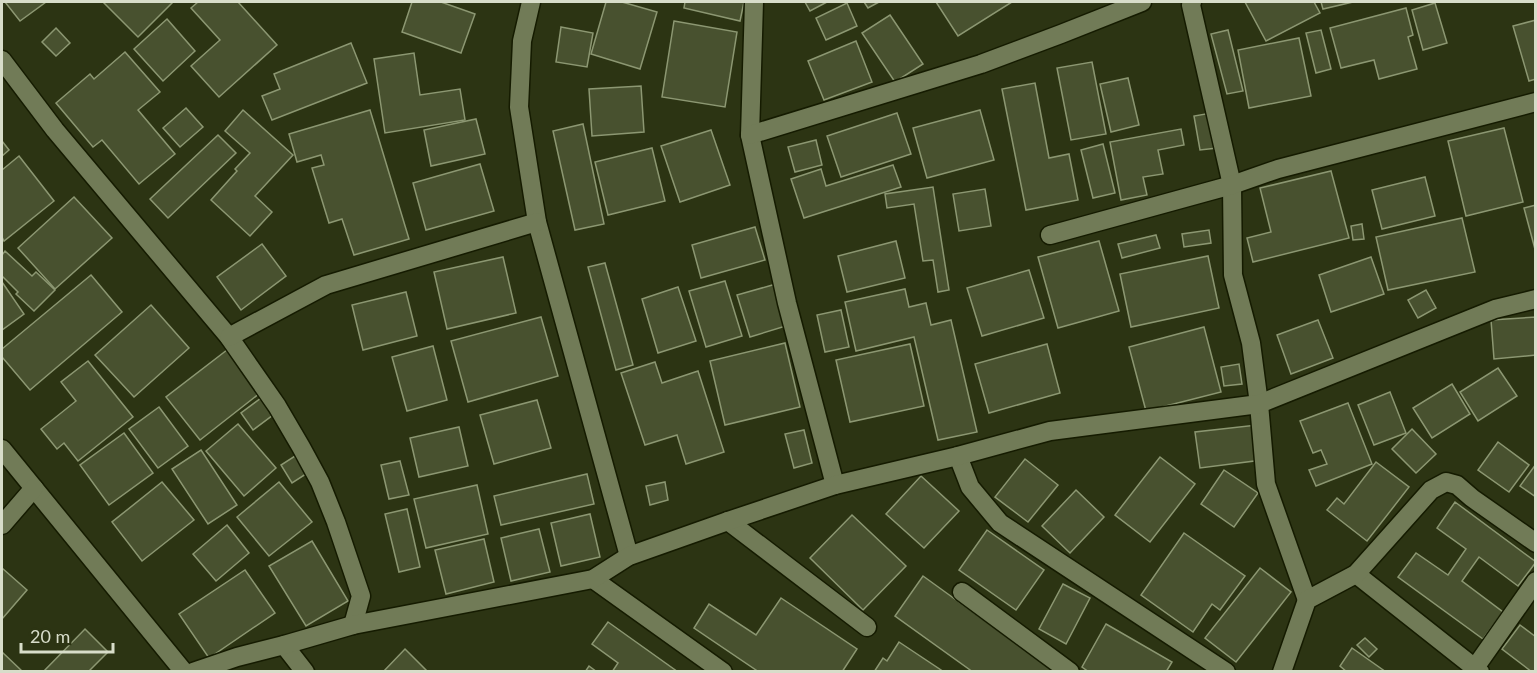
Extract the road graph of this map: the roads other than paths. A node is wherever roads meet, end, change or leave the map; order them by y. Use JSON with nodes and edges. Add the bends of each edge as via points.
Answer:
{"nodes":[{"id":1,"x":531,"y":2,"type":"edge"},
{"id":2,"x":754,"y":2,"type":"edge"},
{"id":3,"x":1142,"y":2,"type":"edge"},
{"id":4,"x":1192,"y":2,"type":"edge"},
{"id":5,"x":2,"y":60,"type":"edge"},
{"id":6,"x":1536,"y":102,"type":"edge"},
{"id":7,"x":750,"y":135,"type":"junction"},
{"id":8,"x":1232,"y":185,"type":"junction"},
{"id":9,"x":537,"y":222,"type":"junction"},
{"id":10,"x":1050,"y":235,"type":"dead end"},
{"id":11,"x":1536,"y":299,"type":"edge"},
{"id":12,"x":229,"y":337,"type":"junction"},
{"id":13,"x":1259,"y":404,"type":"junction"},
{"id":14,"x":2,"y":449,"type":"edge"},
{"id":15,"x":958,"y":456,"type":"junction"},
{"id":16,"x":835,"y":485,"type":"junction"},
{"id":17,"x":34,"y":488,"type":"junction"},
{"id":18,"x":728,"y":521,"type":"junction"},
{"id":19,"x":2,"y":525,"type":"edge"},
{"id":20,"x":1536,"y":543,"type":"edge"},
{"id":21,"x":629,"y":556,"type":"junction"},
{"id":22,"x":1356,"y":574,"type":"junction"},
{"id":23,"x":593,"y":579,"type":"junction"},
{"id":24,"x":1536,"y":581,"type":"edge"},
{"id":25,"x":962,"y":592,"type":"dead end"},
{"id":26,"x":1307,"y":600,"type":"junction"},
{"id":27,"x":353,"y":625,"type":"junction"},
{"id":28,"x":867,"y":627,"type":"dead end"},
{"id":29,"x":284,"y":645,"type":"junction"},
{"id":30,"x":1476,"y":670,"type":"edge"},
{"id":31,"x":184,"y":672,"type":"edge"},
{"id":32,"x":193,"y":672,"type":"edge"},
{"id":33,"x":305,"y":672,"type":"edge"},
{"id":34,"x":723,"y":672,"type":"edge"},
{"id":35,"x":1070,"y":672,"type":"edge"},
{"id":36,"x":1226,"y":672,"type":"edge"},
{"id":37,"x":1282,"y":672,"type":"edge"}],
"edges":[{"from":1,"to":9,"type":"street","via":[[522,40],[519,107]]},
{"from":2,"to":7,"type":"street"},
{"from":3,"to":7,"type":"street","via":[[981,64]]},
{"from":4,"to":8,"type":"street"},
{"from":5,"to":12,"type":"street","via":[[55,130]]},
{"from":6,"to":8,"type":"street","via":[[1278,168]]},
{"from":7,"to":16,"type":"street","via":[[787,303]]},
{"from":8,"to":10,"type":"street"},
{"from":8,"to":13,"type":"street","via":[[1233,276],[1251,343]]},
{"from":9,"to":12,"type":"street","via":[[326,285]]},
{"from":9,"to":21,"type":"street"},
{"from":11,"to":13,"type":"street","via":[[1495,309]]},
{"from":12,"to":27,"type":"street","via":[[302,447],[320,482],[361,596]]},
{"from":13,"to":15,"type":"street","via":[[1050,431]]},
{"from":13,"to":26,"type":"street","via":[[1266,483]]},
{"from":14,"to":17,"type":"street"},
{"from":15,"to":16,"type":"street"},
{"from":15,"to":36,"type":"street","via":[[970,487],[1000,523]]},
{"from":16,"to":18,"type":"street"},
{"from":17,"to":19,"type":"street"},
{"from":17,"to":31,"type":"street"},
{"from":18,"to":21,"type":"street"},
{"from":18,"to":28,"type":"street"},
{"from":20,"to":22,"type":"street","via":[[1457,485],[1446,482],[1431,490]]},
{"from":21,"to":23,"type":"street"},
{"from":22,"to":26,"type":"street"},
{"from":22,"to":30,"type":"street"},
{"from":23,"to":27,"type":"street"},
{"from":23,"to":34,"type":"street"},
{"from":24,"to":30,"type":"street"},
{"from":25,"to":35,"type":"street"},
{"from":26,"to":37,"type":"street"},
{"from":27,"to":29,"type":"street"},
{"from":29,"to":32,"type":"street"},
{"from":29,"to":33,"type":"street"}]}
